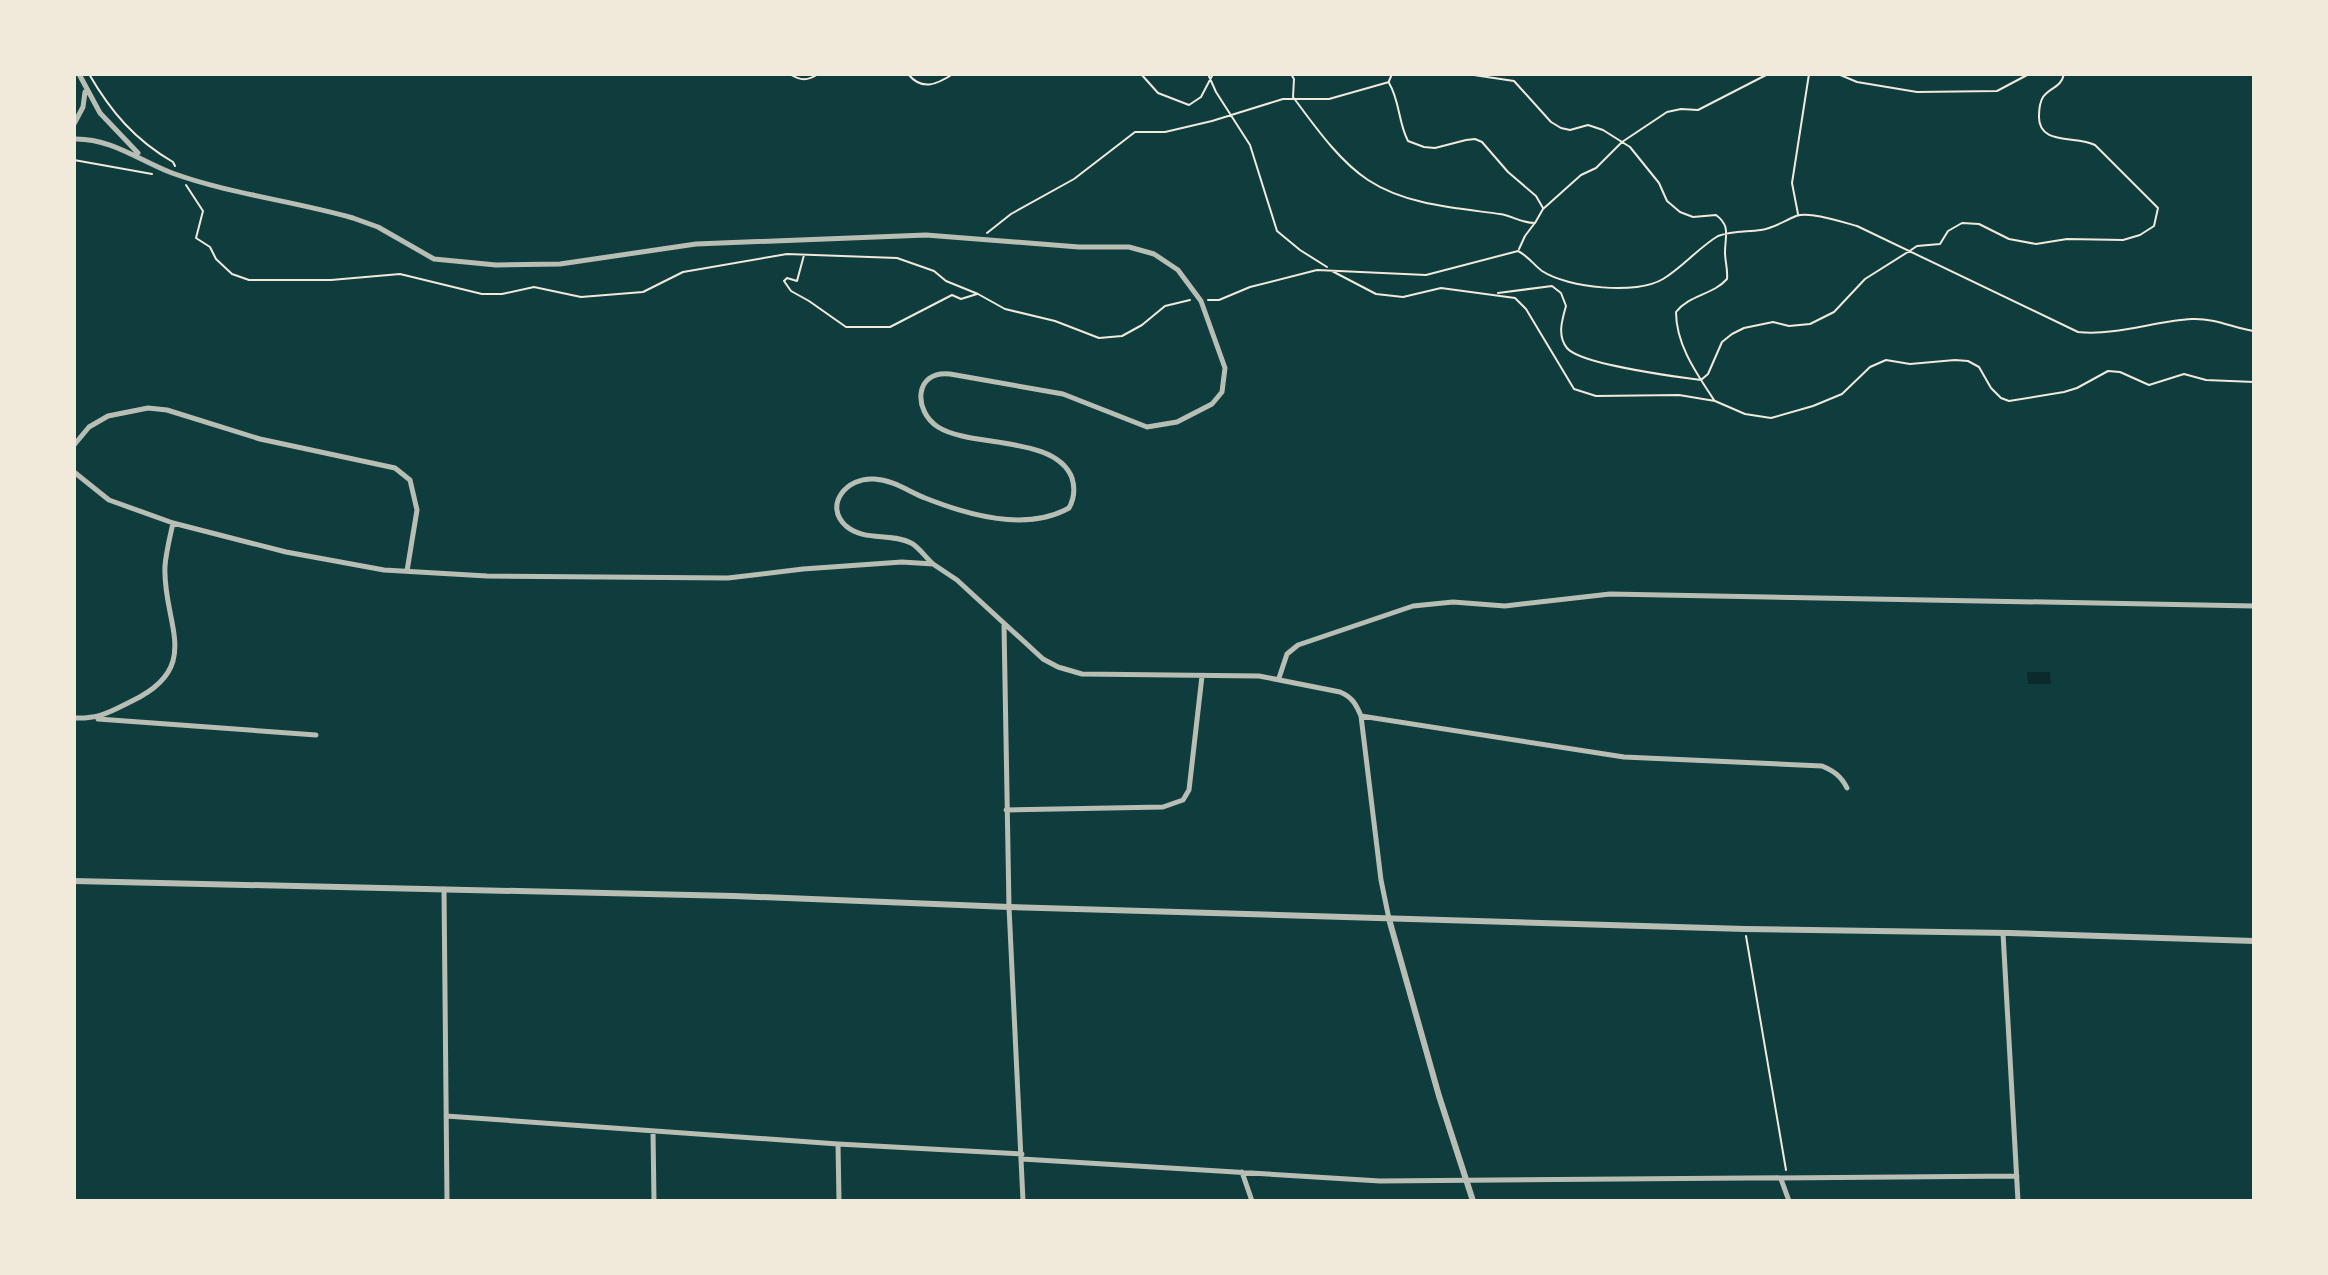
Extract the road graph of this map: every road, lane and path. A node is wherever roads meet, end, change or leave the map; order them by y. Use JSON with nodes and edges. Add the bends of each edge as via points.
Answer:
{"nodes":[{"id":1,"x":79,"y":74,"type":"edge"},
{"id":2,"x":790,"y":74,"type":"edge"},
{"id":3,"x":818,"y":74,"type":"edge"},
{"id":4,"x":908,"y":74,"type":"edge"},
{"id":5,"x":953,"y":74,"type":"edge"},
{"id":6,"x":1141,"y":74,"type":"edge"},
{"id":7,"x":1210,"y":74,"type":"edge"},
{"id":8,"x":1291,"y":74,"type":"edge"},
{"id":9,"x":1392,"y":74,"type":"edge"},
{"id":10,"x":1467,"y":74,"type":"edge"},
{"id":11,"x":1768,"y":74,"type":"edge"},
{"id":12,"x":1809,"y":74,"type":"edge"},
{"id":13,"x":1838,"y":74,"type":"edge"},
{"id":14,"x":2029,"y":74,"type":"edge"},
{"id":15,"x":2064,"y":74,"type":"edge"},
{"id":16,"x":1211,"y":81,"type":"junction"},
{"id":17,"x":1389,"y":82,"type":"junction"},
{"id":18,"x":86,"y":90,"type":"junction"},
{"id":19,"x":1293,"y":97,"type":"junction"},
{"id":20,"x":1231,"y":115,"type":"junction"},
{"id":21,"x":74,"y":124,"type":"edge"},
{"id":22,"x":74,"y":139,"type":"edge"},
{"id":23,"x":1622,"y":142,"type":"junction"},
{"id":24,"x":142,"y":157,"type":"junction"},
{"id":25,"x":74,"y":160,"type":"edge"},
{"id":26,"x":151,"y":173,"type":"dead end"},
{"id":27,"x":1543,"y":209,"type":"junction"},
{"id":28,"x":1798,"y":215,"type":"junction"},
{"id":29,"x":1535,"y":223,"type":"junction"},
{"id":30,"x":1728,"y":233,"type":"junction"},
{"id":31,"x":981,"y":239,"type":"junction"},
{"id":32,"x":1911,"y":250,"type":"junction"},
{"id":33,"x":1518,"y":251,"type":"junction"},
{"id":34,"x":804,"y":254,"type":"dead end"},
{"id":35,"x":1330,"y":269,"type":"junction"},
{"id":36,"x":1493,"y":293,"type":"junction"},
{"id":37,"x":978,"y":294,"type":"dead end"},
{"id":38,"x":1201,"y":301,"type":"junction"},
{"id":39,"x":2254,"y":331,"type":"edge"},
{"id":40,"x":1701,"y":380,"type":"junction"},
{"id":41,"x":2254,"y":382,"type":"edge"},
{"id":42,"x":1715,"y":401,"type":"junction"},
{"id":43,"x":74,"y":445,"type":"edge"},
{"id":44,"x":74,"y":472,"type":"edge"},
{"id":45,"x":173,"y":523,"type":"junction"},
{"id":46,"x":933,"y":564,"type":"junction"},
{"id":47,"x":407,"y":571,"type":"junction"},
{"id":48,"x":2254,"y":606,"type":"edge"},
{"id":49,"x":1004,"y":624,"type":"junction"},
{"id":50,"x":1202,"y":676,"type":"junction"},
{"id":51,"x":1279,"y":678,"type":"junction"},
{"id":52,"x":1361,"y":716,"type":"junction"},
{"id":53,"x":74,"y":718,"type":"edge"},
{"id":54,"x":93,"y":719,"type":"junction"},
{"id":55,"x":316,"y":735,"type":"dead end"},
{"id":56,"x":1847,"y":788,"type":"dead end"},
{"id":57,"x":1006,"y":810,"type":"junction"},
{"id":58,"x":74,"y":881,"type":"edge"},
{"id":59,"x":444,"y":889,"type":"junction"},
{"id":60,"x":1009,"y":907,"type":"junction"},
{"id":61,"x":1389,"y":919,"type":"junction"},
{"id":62,"x":1745,"y":929,"type":"junction"},
{"id":63,"x":2003,"y":933,"type":"junction"},
{"id":64,"x":2254,"y":941,"type":"edge"},
{"id":65,"x":446,"y":1116,"type":"junction"},
{"id":66,"x":653,"y":1131,"type":"junction"},
{"id":67,"x":838,"y":1144,"type":"junction"},
{"id":68,"x":1022,"y":1157,"type":"junction"},
{"id":69,"x":1242,"y":1172,"type":"junction"},
{"id":70,"x":2017,"y":1176,"type":"junction"},
{"id":71,"x":1785,"y":1179,"type":"junction"},
{"id":72,"x":1466,"y":1180,"type":"junction"},
{"id":73,"x":447,"y":1201,"type":"edge"},
{"id":74,"x":654,"y":1201,"type":"edge"},
{"id":75,"x":839,"y":1201,"type":"edge"},
{"id":76,"x":1023,"y":1201,"type":"edge"},
{"id":77,"x":1252,"y":1201,"type":"edge"},
{"id":78,"x":1473,"y":1201,"type":"edge"},
{"id":79,"x":1789,"y":1201,"type":"edge"},
{"id":80,"x":2018,"y":1201,"type":"edge"}],
"edges":[{"from":1,"to":18,"type":"street"},
{"from":2,"to":3,"type":"path","via":[[803,79]]},
{"from":4,"to":5,"type":"path","via":[[928,86]]},
{"from":6,"to":16,"type":"path","via":[[1155,91],[1186,105],[1200,99]]},
{"from":7,"to":16,"type":"path"},
{"from":8,"to":19,"type":"path"},
{"from":9,"to":17,"type":"path"},
{"from":10,"to":23,"type":"path","via":[[1514,81],[1561,128],[1593,126]]},
{"from":11,"to":23,"type":"path","via":[[1698,110],[1667,112]]},
{"from":12,"to":28,"type":"path","via":[[1792,183]]},
{"from":13,"to":14,"type":"path","via":[[1917,92],[1997,91]]},
{"from":15,"to":32,"type":"path","via":[[2043,97],[2042,129],[2049,136],[2095,145],[2155,203],[2154,226],[2123,240],[2036,244],[1962,223],[1940,244]]},
{"from":16,"to":20,"type":"path"},
{"from":17,"to":19,"type":"path","via":[[1329,99]]},
{"from":17,"to":27,"type":"path","via":[[1408,141],[1435,148],[1466,140],[1482,142]]},
{"from":18,"to":21,"type":"street"},
{"from":18,"to":24,"type":"street","via":[[100,113]]},
{"from":19,"to":20,"type":"path"},
{"from":19,"to":29,"type":"path","via":[[1367,180],[1398,195]]},
{"from":20,"to":31,"type":"path","via":[[1165,132],[1128,135],[1100,162],[1011,214]]},
{"from":20,"to":35,"type":"path","via":[[1250,145],[1277,231]]},
{"from":22,"to":24,"type":"street","via":[[101,142]]},
{"from":23,"to":27,"type":"path"},
{"from":23,"to":30,"type":"path","via":[[1655,177],[1671,205],[1693,217],[1716,215]]},
{"from":24,"to":31,"type":"street","via":[[178,175],[353,218],[434,259],[560,264],[696,244],[926,235]]},
{"from":25,"to":26,"type":"path"},
{"from":27,"to":29,"type":"path"},
{"from":28,"to":30,"type":"path","via":[[1763,230]]},
{"from":28,"to":32,"type":"path","via":[[1840,220]]},
{"from":29,"to":33,"type":"path"},
{"from":30,"to":33,"type":"path","via":[[1663,279],[1640,288],[1603,288],[1556,278]]},
{"from":30,"to":40,"type":"path","via":[[1727,279],[1676,312],[1686,351]]},
{"from":31,"to":38,"type":"street","via":[[1129,247],[1154,254],[1178,270]]},
{"from":32,"to":39,"type":"path","via":[[2078,332],[2195,319]]},
{"from":32,"to":40,"type":"path","via":[[1865,279],[1834,312],[1810,324],[1773,322],[1732,334]]},
{"from":33,"to":35,"type":"path","via":[[1426,275]]},
{"from":34,"to":37,"type":"path","via":[[797,281],[787,278],[785,284],[846,327],[890,327],[952,295],[961,299]]},
{"from":35,"to":36,"type":"path","via":[[1376,294],[1403,297],[1441,288]]},
{"from":35,"to":38,"type":"path"},
{"from":36,"to":40,"type":"path","via":[[1552,286],[1566,306],[1563,341],[1575,354]]},
{"from":36,"to":42,"type":"path","via":[[1520,302],[1579,392]]},
{"from":38,"to":46,"type":"street","via":[[1225,380],[1212,404],[1177,422],[1147,427],[1063,394],[950,374],[925,381],[923,408],[939,428],[1053,457],[1074,483],[1069,508],[1024,520],[960,510],[874,479],[841,493],[838,517],[848,527],[861,535],[912,543]]},
{"from":40,"to":42,"type":"path"},
{"from":41,"to":42,"type":"path","via":[[2184,374],[2149,385],[2108,371],[2052,396],[2009,401],[1968,361],[1886,360],[1870,367],[1842,394],[1777,417],[1757,417]]},
{"from":43,"to":47,"type":"street","via":[[108,416],[157,409],[260,439],[395,468],[410,480],[417,510]]},
{"from":44,"to":45,"type":"street","via":[[109,500]]},
{"from":45,"to":47,"type":"street","via":[[286,552]]},
{"from":45,"to":54,"type":"street","via":[[165,566],[176,639],[169,672],[143,696]]},
{"from":46,"to":47,"type":"street","via":[[902,562],[728,578]]},
{"from":46,"to":49,"type":"street"},
{"from":48,"to":51,"type":"street","via":[[1610,594],[1505,606],[1432,603],[1298,645],[1287,654]]},
{"from":49,"to":50,"type":"street","via":[[1043,659],[1082,674]]},
{"from":49,"to":57,"type":"street"},
{"from":50,"to":51,"type":"street"},
{"from":50,"to":57,"type":"street","via":[[1189,790],[1183,800],[1163,807]]},
{"from":51,"to":52,"type":"street","via":[[1348,696]]},
{"from":52,"to":56,"type":"street","via":[[1624,757],[1822,766],[1834,771]]},
{"from":52,"to":61,"type":"street"},
{"from":53,"to":54,"type":"street"},
{"from":54,"to":55,"type":"street"},
{"from":57,"to":60,"type":"street"},
{"from":58,"to":59,"type":"street"},
{"from":59,"to":60,"type":"street"},
{"from":59,"to":65,"type":"street"},
{"from":60,"to":61,"type":"street"},
{"from":60,"to":68,"type":"street"},
{"from":61,"to":62,"type":"street"},
{"from":61,"to":72,"type":"street"},
{"from":62,"to":63,"type":"street"},
{"from":62,"to":71,"type":"path"},
{"from":63,"to":64,"type":"street"},
{"from":63,"to":70,"type":"street"},
{"from":65,"to":66,"type":"street"},
{"from":65,"to":73,"type":"street"},
{"from":66,"to":67,"type":"street"},
{"from":66,"to":74,"type":"street"},
{"from":67,"to":68,"type":"street"},
{"from":67,"to":75,"type":"street"},
{"from":68,"to":69,"type":"street"},
{"from":68,"to":76,"type":"street"},
{"from":69,"to":72,"type":"street","via":[[1380,1181]]},
{"from":69,"to":77,"type":"street"},
{"from":70,"to":71,"type":"street"},
{"from":70,"to":80,"type":"street"},
{"from":71,"to":72,"type":"street"},
{"from":71,"to":79,"type":"street"},
{"from":72,"to":78,"type":"street"}]}
